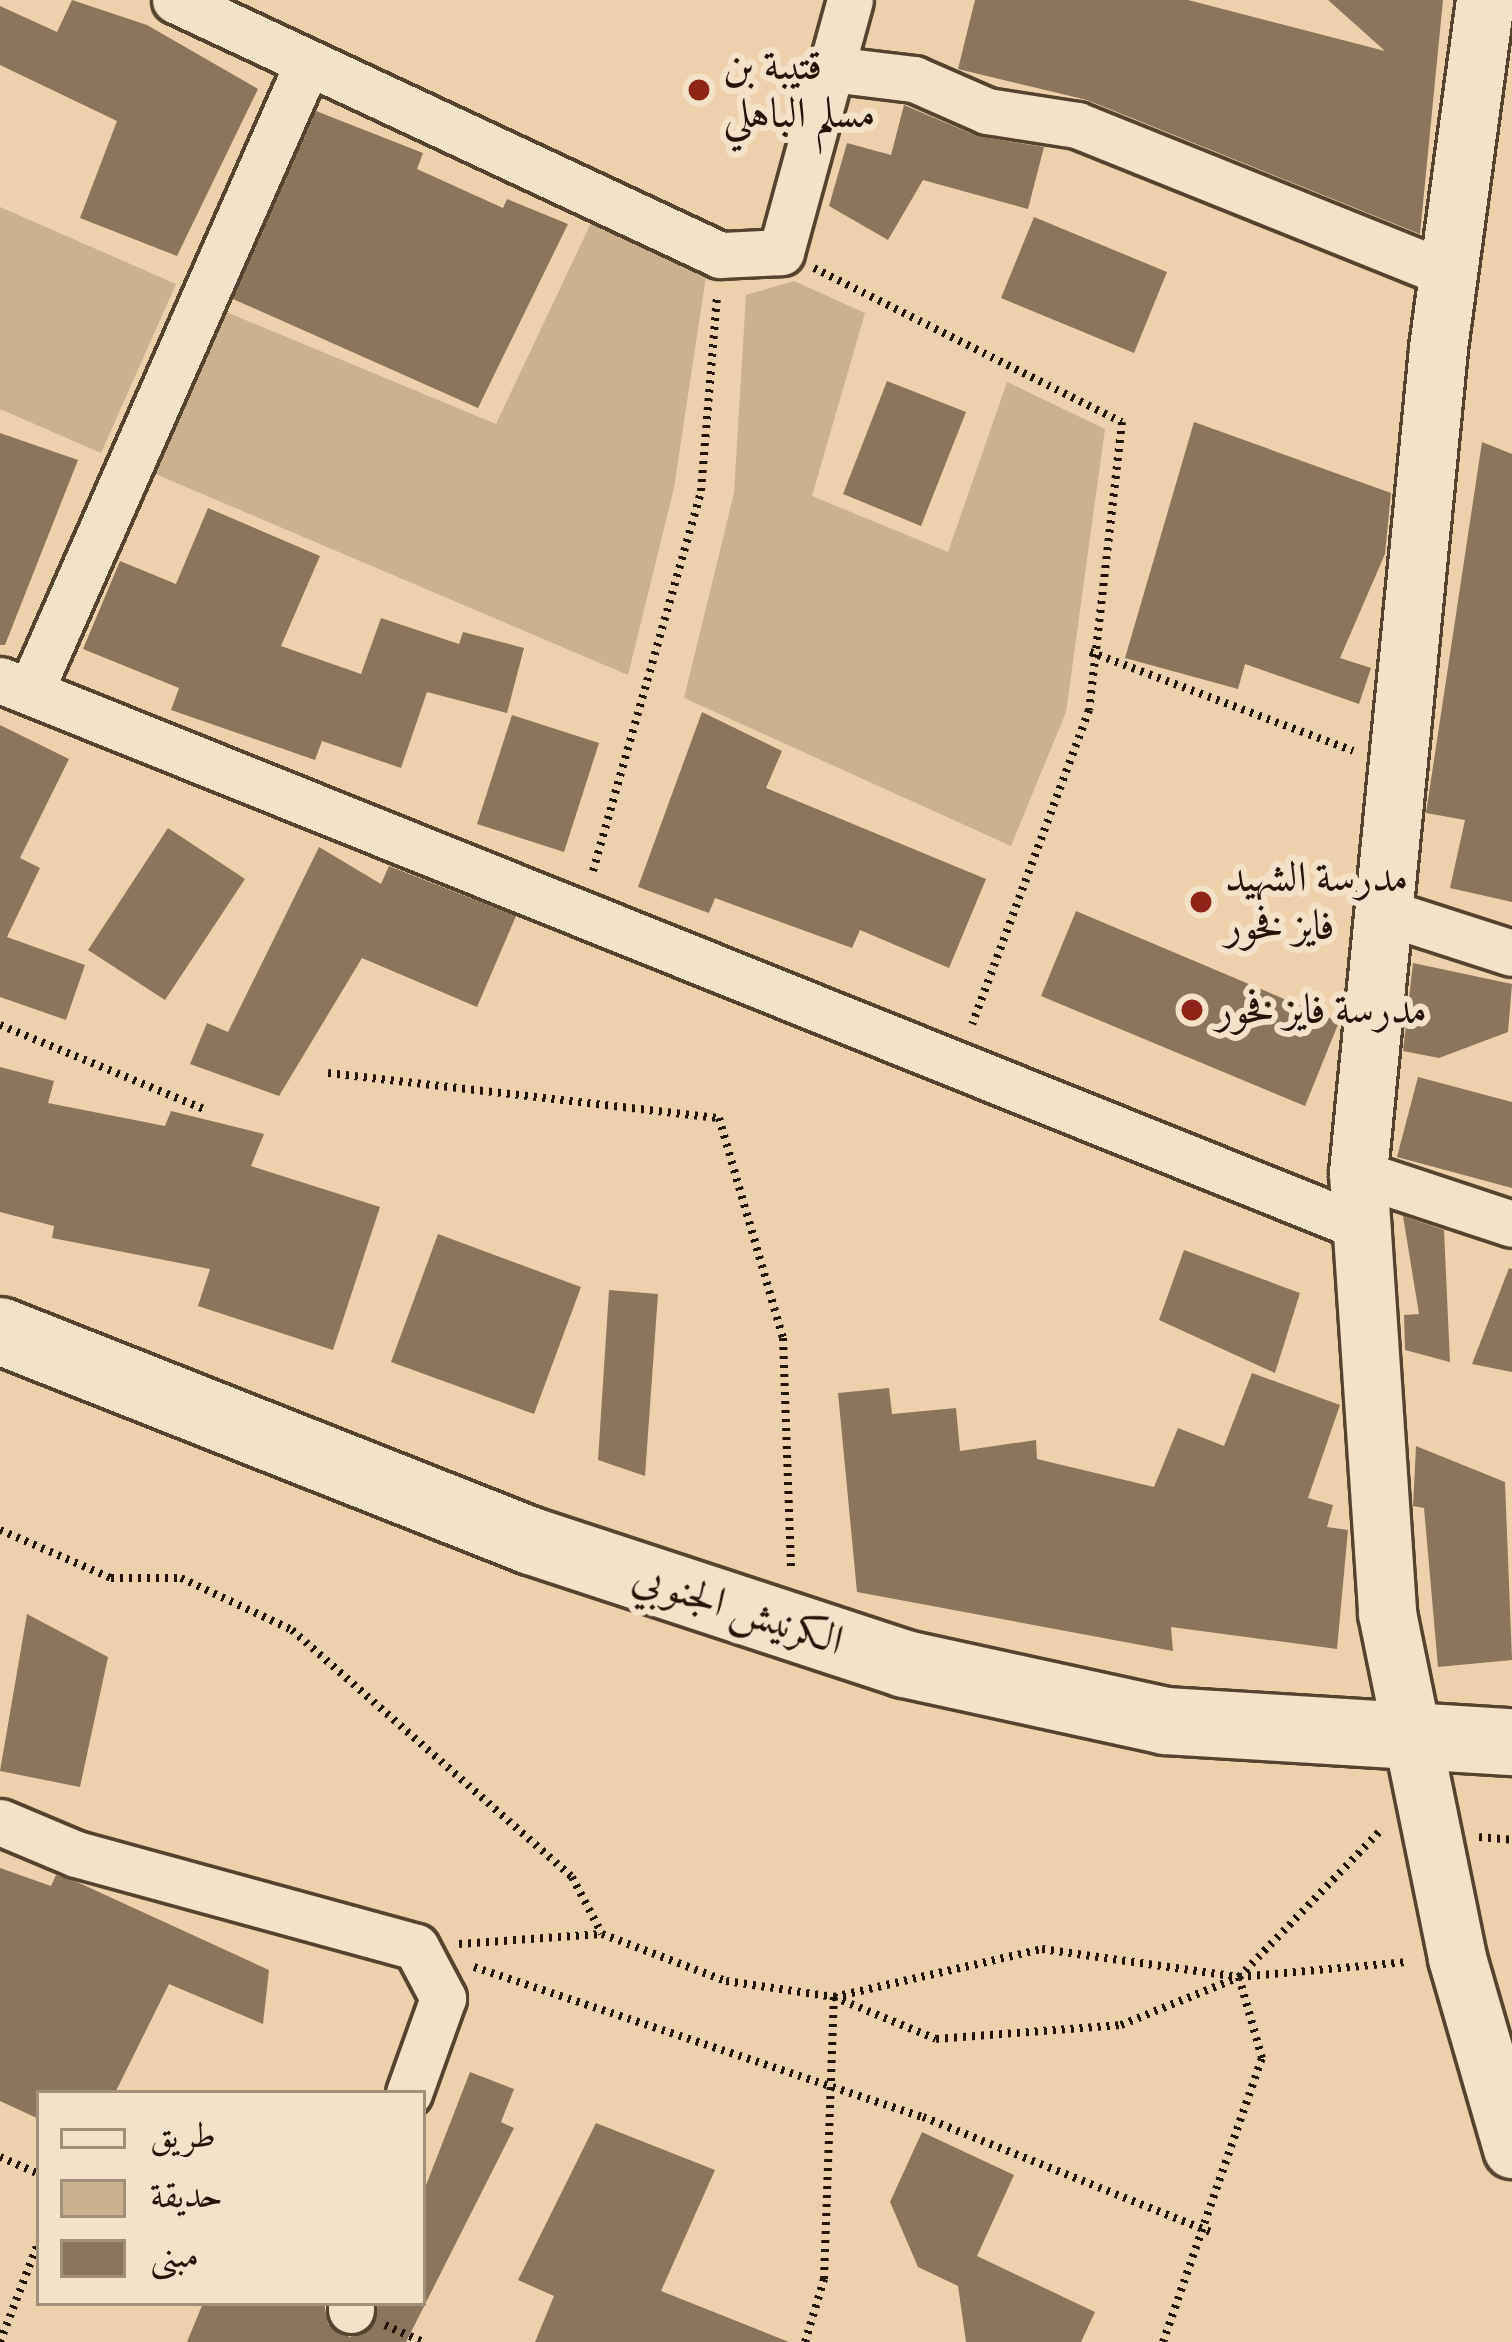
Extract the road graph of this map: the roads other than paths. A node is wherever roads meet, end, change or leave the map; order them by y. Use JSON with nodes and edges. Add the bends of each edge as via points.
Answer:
{"nodes":[{"id":1,"x":175,"y":0,"type":"edge"},
{"id":2,"x":850,"y":0,"type":"edge"},
{"id":3,"x":1485,"y":0,"type":"edge"},
{"id":4,"x":305,"y":69,"type":"junction"},
{"id":5,"x":831,"y":69,"type":"junction"},
{"id":6,"x":1450,"y":275,"type":"junction"},
{"id":7,"x":15,"y":686,"type":"edge"},
{"id":8,"x":1385,"y":912,"type":"junction"},
{"id":9,"x":1512,"y":953,"type":"edge"},
{"id":10,"x":1358,"y":1173,"type":"junction"},
{"id":11,"x":1512,"y":1224,"type":"edge"},
{"id":12,"x":1369,"y":1230,"type":"junction"},
{"id":13,"x":0,"y":1331,"type":"edge"},
{"id":14,"x":1512,"y":1742,"type":"edge"},
{"id":15,"x":1415,"y":1764,"type":"junction"},
{"id":16,"x":0,"y":1822,"type":"edge"},
{"id":17,"x":410,"y":2090,"type":"edge"},
{"id":18,"x":1512,"y":2149,"type":"edge"}],
"edges":[{"from":1,"to":4,"type":"street"},
{"from":2,"to":5,"type":"street"},
{"from":3,"to":6,"type":"street"},
{"from":4,"to":5,"type":"street","via":[[720,255],[781,251]]},
{"from":4,"to":7,"type":"street"},
{"from":5,"to":6,"type":"street","via":[[914,79],[988,111],[1077,125]]},
{"from":6,"to":8,"type":"street"},
{"from":7,"to":12,"type":"street"},
{"from":8,"to":9,"type":"street"},
{"from":8,"to":10,"type":"street"},
{"from":10,"to":11,"type":"street"},
{"from":10,"to":12,"type":"street"},
{"from":12,"to":15,"type":"street","via":[[1387,1613]]},
{"from":13,"to":15,"type":"main road","name":"الكرنيش الجنوبي","via":[[531,1540],[904,1664]]},
{"from":14,"to":15,"type":"main road","name":"الكرنيش الجنوبي"},
{"from":15,"to":18,"type":"street","via":[[1457,1958]]},
{"from":16,"to":17,"type":"street","via":[[76,1854],[416,1947],[443,1998]]}]}
